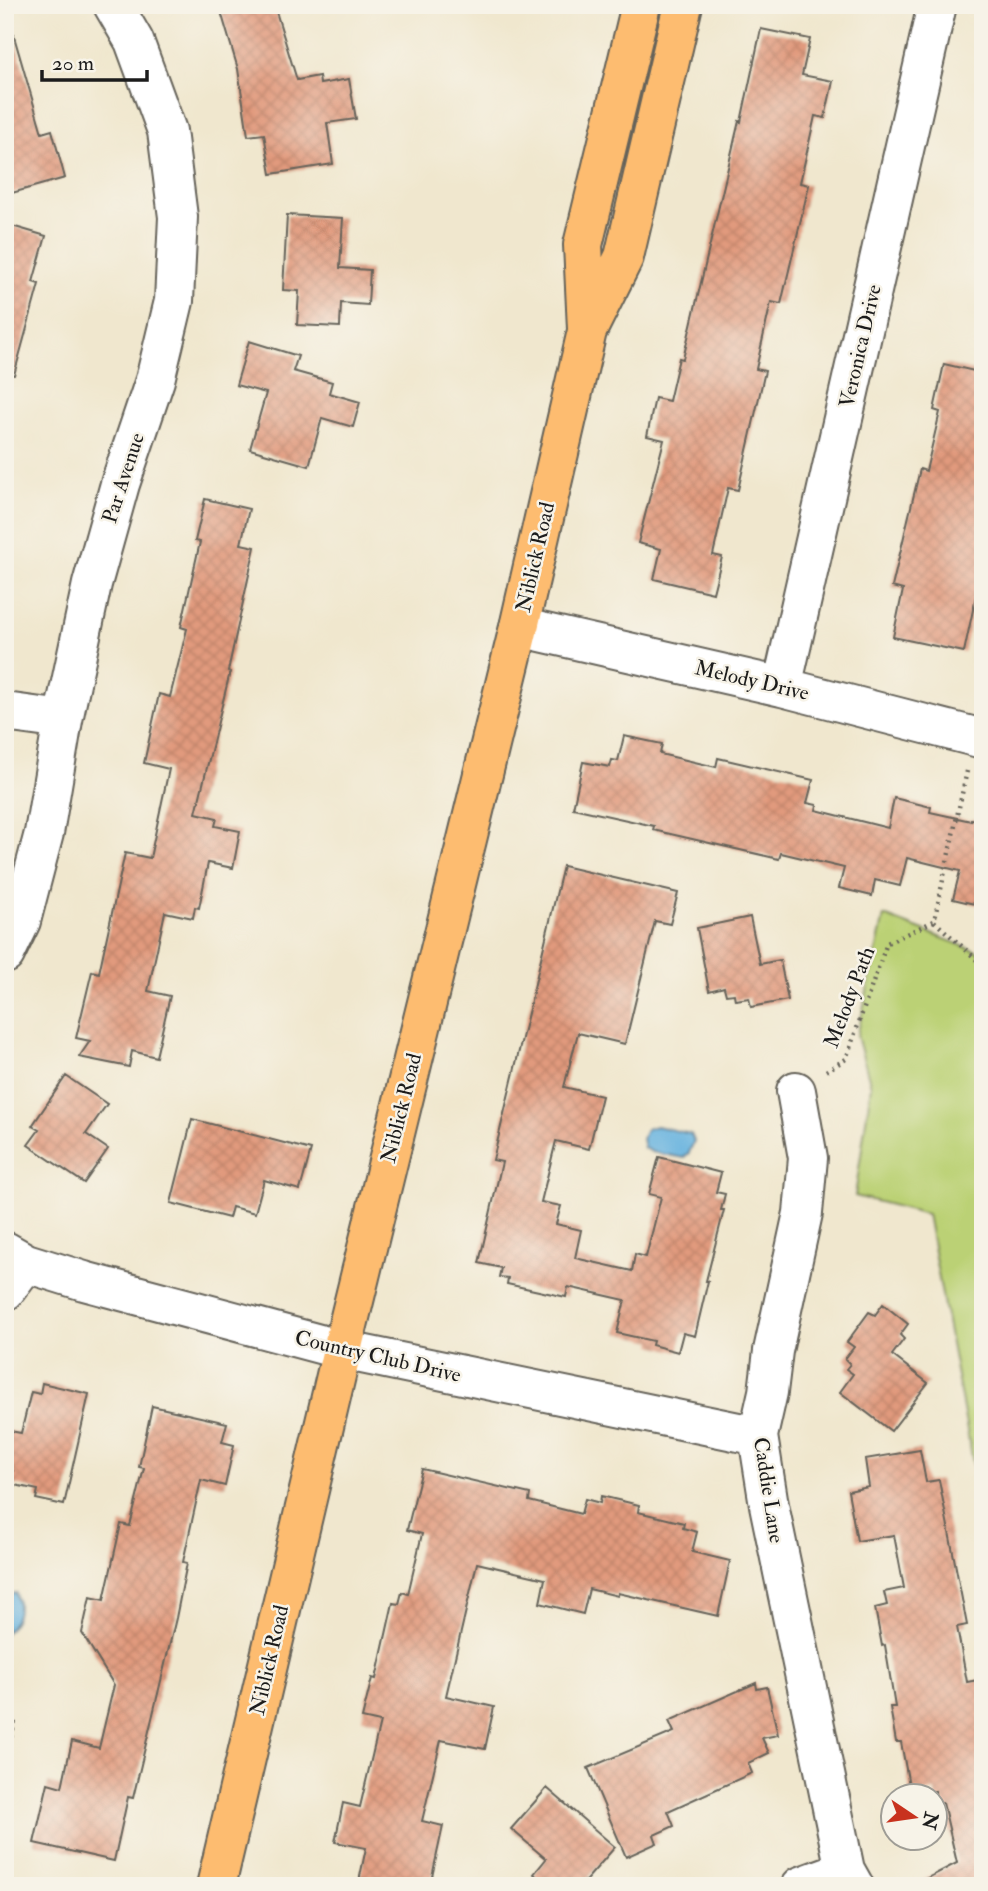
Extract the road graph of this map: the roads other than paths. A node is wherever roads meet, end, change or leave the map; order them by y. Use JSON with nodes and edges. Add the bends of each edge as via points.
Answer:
{"nodes":[{"id":1,"x":113,"y":5,"type":"edge"},
{"id":2,"x":640,"y":5,"type":"edge"},
{"id":3,"x":683,"y":5,"type":"edge"},
{"id":4,"x":937,"y":5,"type":"edge"},
{"id":5,"x":587,"y":331,"type":"junction"},
{"id":6,"x":519,"y":627,"type":"junction"},
{"id":7,"x":782,"y":687,"type":"junction"},
{"id":8,"x":5,"y":712,"type":"edge"},
{"id":9,"x":63,"y":720,"type":"junction"},
{"id":10,"x":979,"y":737,"type":"edge"},
{"id":11,"x":5,"y":954,"type":"edge"},
{"id":12,"x":796,"y":1091,"type":"road end"},
{"id":13,"x":12,"y":1268,"type":"edge"},
{"id":14,"x":342,"y":1350,"type":"junction"},
{"id":15,"x":758,"y":1436,"type":"junction"},
{"id":16,"x":849,"y":1878,"type":"edge"},
{"id":17,"x":216,"y":1886,"type":"edge"},
{"id":18,"x":801,"y":1886,"type":"edge"}],
"edges":[{"from":1,"to":9,"type":"street","name":"Par Avenue","via":[[134,41],[167,131],[178,217],[174,301],[155,380],[92,584]]},
{"from":2,"to":5,"type":"main road","name":"Niblick Road","via":[[583,245]]},
{"from":3,"to":5,"type":"main road","name":"Niblick Road","via":[[624,257]]},
{"from":4,"to":7,"type":"street","name":"Veronica Drive"},
{"from":5,"to":6,"type":"main road","name":"Niblick Road"},
{"from":6,"to":7,"type":"street","name":"Melody Drive"},
{"from":6,"to":14,"type":"main road","name":"Niblick Road"},
{"from":7,"to":10,"type":"street","name":"Melody Drive"},
{"from":8,"to":9,"type":"street"},
{"from":9,"to":11,"type":"street","name":"Par Avenue","via":[[44,833],[21,921]]},
{"from":12,"to":15,"type":"street","name":"Caddie Lane","via":[[808,1158],[803,1213]]},
{"from":13,"to":14,"type":"street","name":"Country Club Drive","via":[[84,1281]]},
{"from":14,"to":15,"type":"street","name":"Country Club Drive"},
{"from":14,"to":17,"type":"main road","name":"Niblick Road"},
{"from":15,"to":16,"type":"street","name":"Caddie Lane"},
{"from":16,"to":18,"type":"street"}]}
